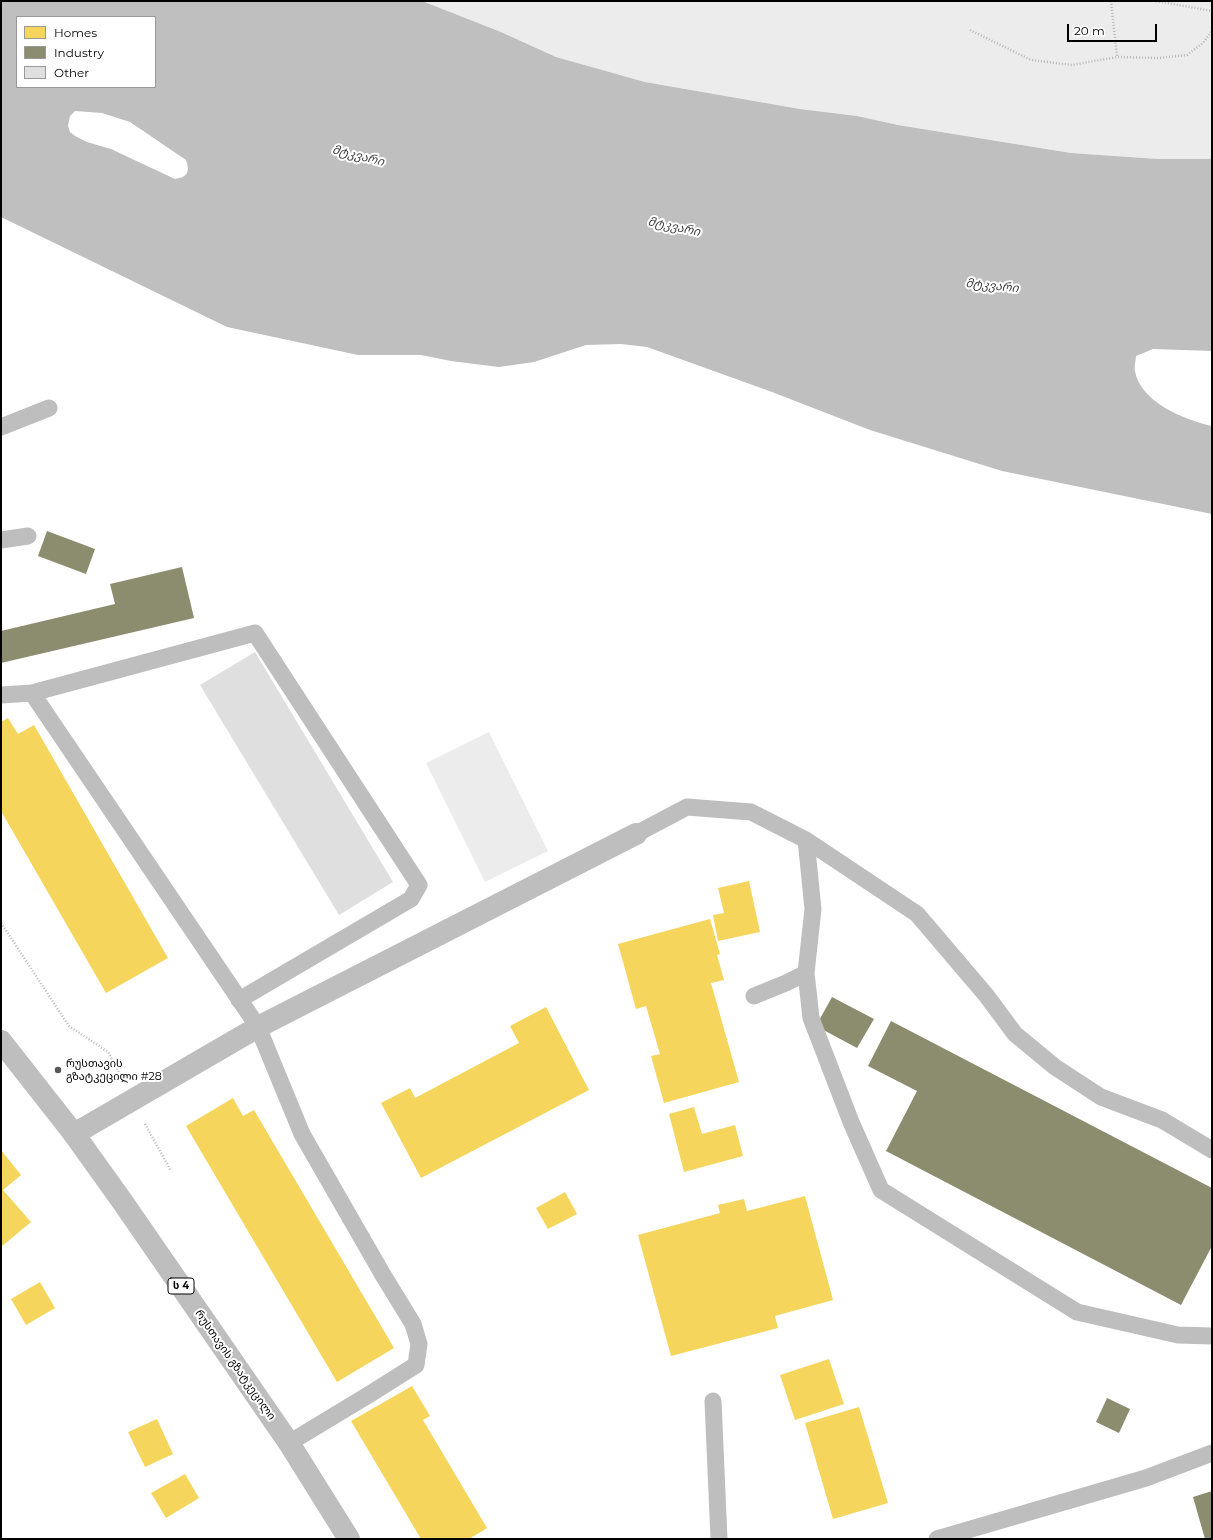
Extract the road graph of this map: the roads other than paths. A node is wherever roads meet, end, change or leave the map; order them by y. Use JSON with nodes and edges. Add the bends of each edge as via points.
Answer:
{"nodes":[{"id":1,"x":49,"y":408,"type":"dead end"},
{"id":2,"x":1,"y":426,"type":"edge"},
{"id":3,"x":28,"y":536,"type":"dead end"},
{"id":4,"x":1,"y":540,"type":"edge"},
{"id":5,"x":32,"y":693,"type":"junction"},
{"id":6,"x":1,"y":695,"type":"edge"},
{"id":7,"x":636,"y":834,"type":"joint"},
{"id":8,"x":806,"y":840,"type":"junction"},
{"id":9,"x":806,"y":973,"type":"junction"},
{"id":10,"x":754,"y":996,"type":"dead end"},
{"id":11,"x":239,"y":1000,"type":"junction"},
{"id":12,"x":258,"y":1027,"type":"junction"},
{"id":13,"x":1,"y":1041,"type":"edge"},
{"id":14,"x":74,"y":1134,"type":"junction"},
{"id":15,"x":1212,"y":1150,"type":"edge"},
{"id":16,"x":1212,"y":1336,"type":"edge"},
{"id":17,"x":713,"y":1402,"type":"dead end"},
{"id":18,"x":289,"y":1443,"type":"junction"},
{"id":19,"x":1212,"y":1453,"type":"edge"},
{"id":20,"x":349,"y":1539,"type":"edge"},
{"id":21,"x":719,"y":1539,"type":"edge"},
{"id":22,"x":937,"y":1539,"type":"edge"}],
"edges":[{"from":1,"to":2,"type":"lane"},
{"from":3,"to":4,"type":"lane"},
{"from":5,"to":6,"type":"lane"},
{"from":5,"to":11,"type":"lane"},
{"from":5,"to":11,"type":"lane","via":[[255,633],[419,885],[411,899]]},
{"from":7,"to":8,"type":"lane","via":[[687,807],[751,812]]},
{"from":7,"to":12,"type":"main road"},
{"from":8,"to":9,"type":"lane","via":[[813,909]]},
{"from":8,"to":15,"type":"lane","via":[[917,914],[986,995],[1015,1034],[1055,1067],[1101,1097],[1162,1120]]},
{"from":9,"to":10,"type":"lane"},
{"from":9,"to":16,"type":"lane","via":[[811,1018],[881,1190],[1077,1312],[1178,1335]]},
{"from":11,"to":12,"type":"lane"},
{"from":12,"to":14,"type":"main road"},
{"from":12,"to":18,"type":"lane","via":[[302,1134],[412,1324],[419,1344],[416,1364]]},
{"from":13,"to":14,"type":"main road","name":"რუსთავის გზატკეცილი","number":"ს 4"},
{"from":14,"to":18,"type":"main road","name":"რუსთავის გზატკეცილი","number":"ს 4"},
{"from":17,"to":21,"type":"lane"},
{"from":18,"to":20,"type":"main road","name":"რუსთავის გზატკეცილი","number":"ს 4"},
{"from":19,"to":22,"type":"lane","via":[[1146,1478]]}]}
